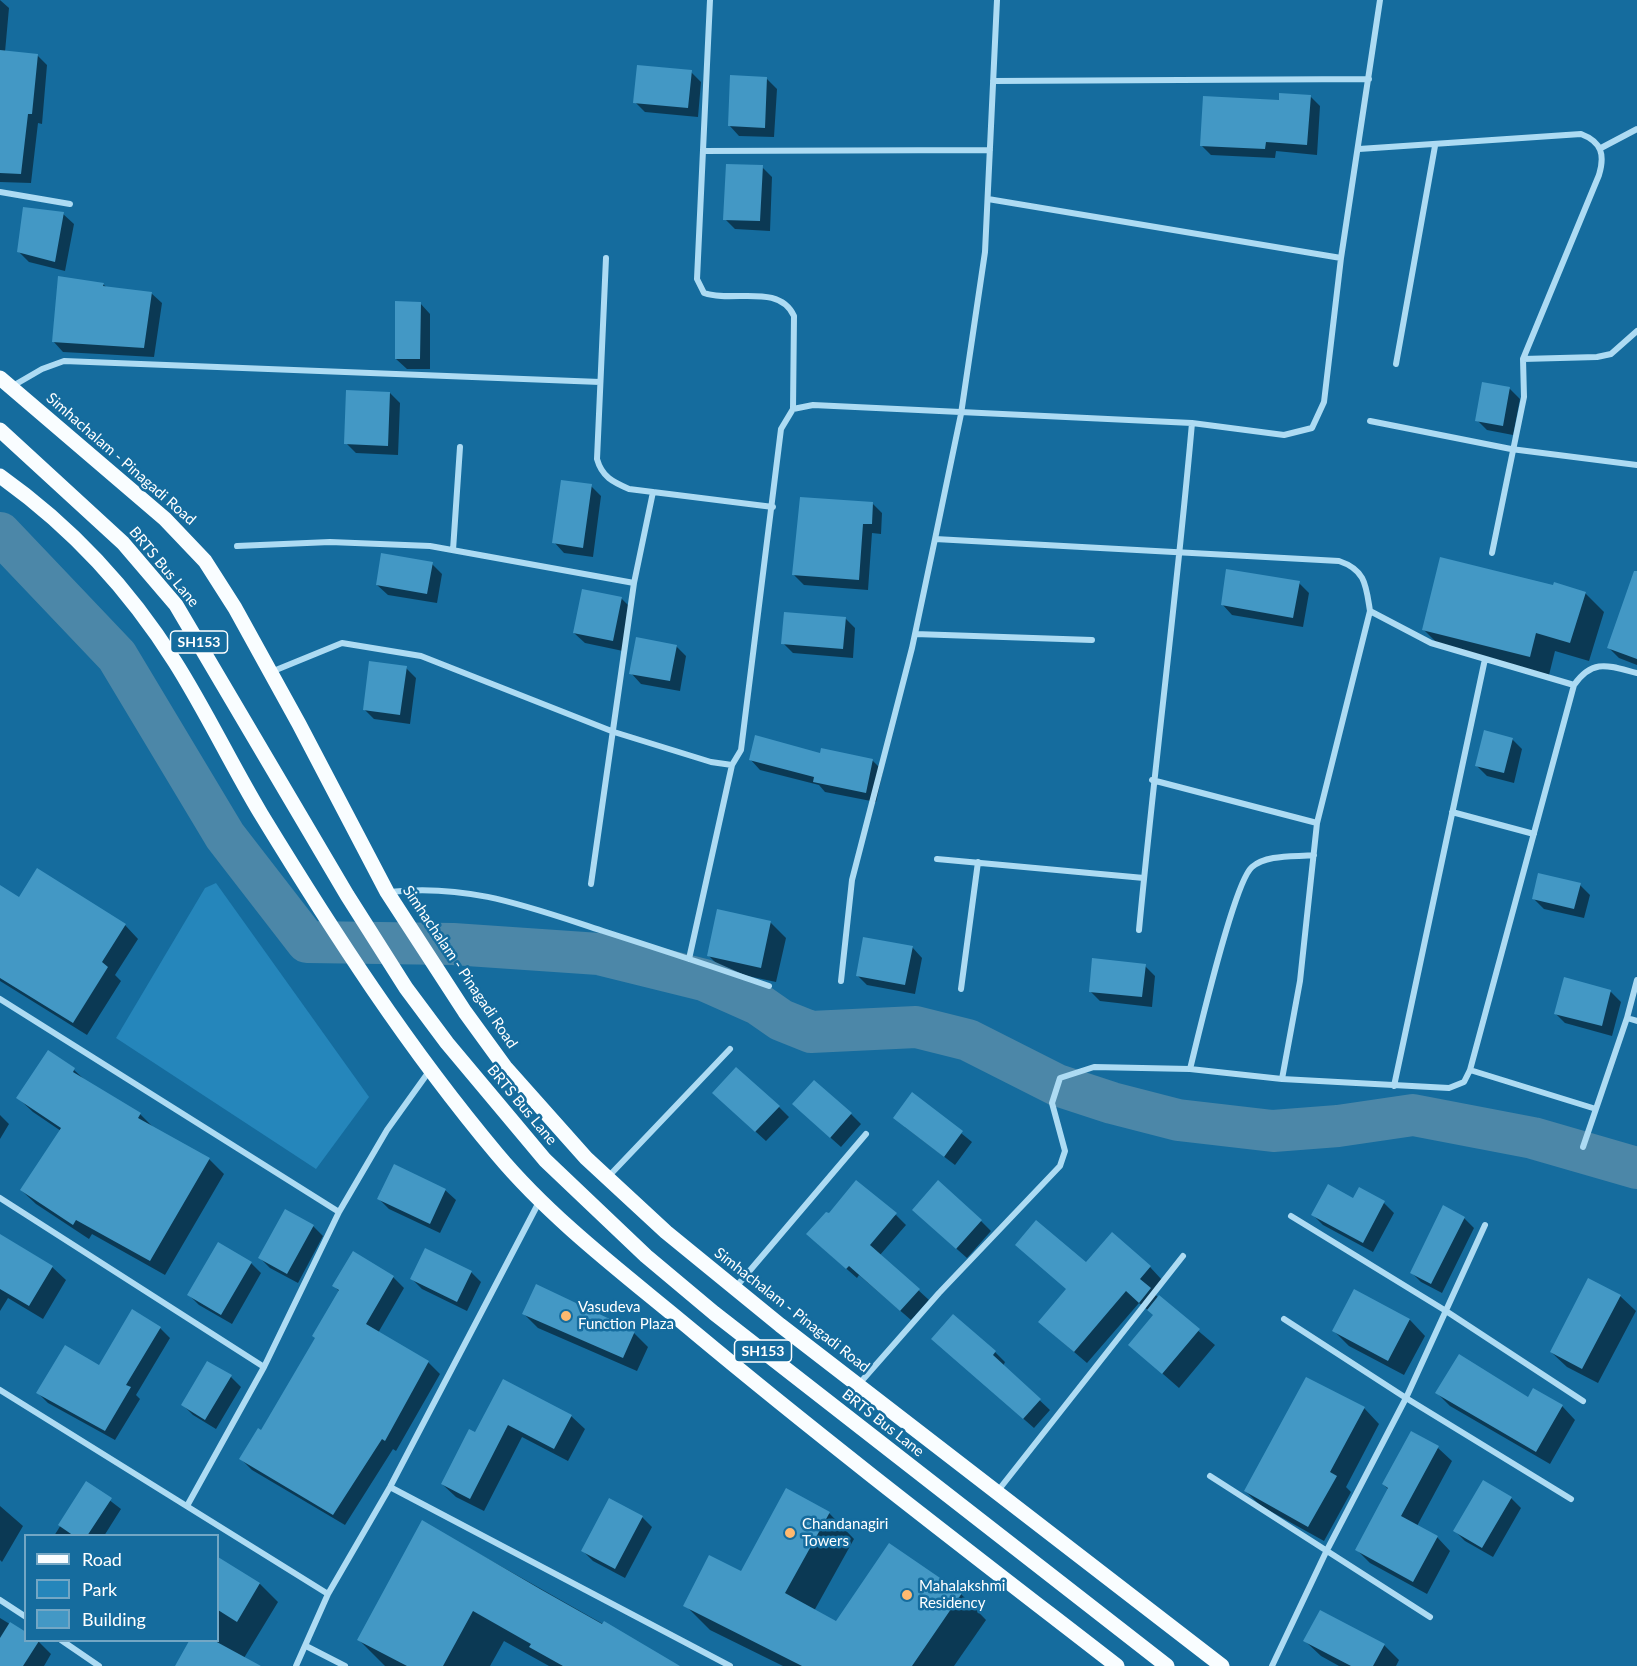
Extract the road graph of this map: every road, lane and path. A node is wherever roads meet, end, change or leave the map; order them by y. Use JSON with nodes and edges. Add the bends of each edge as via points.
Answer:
{"nodes":[{"id":1,"x":710,"y":0,"type":"edge"},
{"id":2,"x":997,"y":0,"type":"edge"},
{"id":3,"x":1380,"y":0,"type":"edge"},
{"id":4,"x":1369,"y":79,"type":"junction"},
{"id":5,"x":993,"y":81,"type":"junction"},
{"id":6,"x":1637,"y":129,"type":"edge"},
{"id":7,"x":1435,"y":146,"type":"junction"},
{"id":8,"x":1600,"y":147,"type":"junction"},
{"id":9,"x":1359,"y":149,"type":"junction"},
{"id":10,"x":990,"y":150,"type":"junction"},
{"id":11,"x":703,"y":151,"type":"junction"},
{"id":12,"x":0,"y":192,"type":"edge"},
{"id":13,"x":988,"y":199,"type":"junction"},
{"id":14,"x":70,"y":204,"type":"dead end"},
{"id":15,"x":606,"y":258,"type":"dead end"},
{"id":16,"x":1341,"y":258,"type":"junction"},
{"id":17,"x":1637,"y":331,"type":"edge"},
{"id":18,"x":1524,"y":359,"type":"junction"},
{"id":19,"x":1396,"y":364,"type":"dead end"},
{"id":20,"x":5,"y":382,"type":"edge"},
{"id":21,"x":600,"y":382,"type":"junction"},
{"id":22,"x":793,"y":409,"type":"junction"},
{"id":23,"x":961,"y":414,"type":"junction"},
{"id":24,"x":1371,"y":421,"type":"dead end"},
{"id":25,"x":1192,"y":423,"type":"junction"},
{"id":26,"x":0,"y":430,"type":"edge"},
{"id":27,"x":460,"y":447,"type":"dead end"},
{"id":28,"x":1511,"y":449,"type":"junction"},
{"id":29,"x":1637,"y":465,"type":"edge"},
{"id":30,"x":0,"y":476,"type":"edge"},
{"id":31,"x":653,"y":492,"type":"junction"},
{"id":32,"x":773,"y":507,"type":"junction"},
{"id":33,"x":934,"y":539,"type":"junction"},
{"id":34,"x":237,"y":546,"type":"dead end"},
{"id":35,"x":453,"y":550,"type":"junction"},
{"id":36,"x":1180,"y":553,"type":"junction"},
{"id":37,"x":1492,"y":553,"type":"dead end"},
{"id":38,"x":634,"y":584,"type":"junction"},
{"id":39,"x":1370,"y":611,"type":"junction"},
{"id":40,"x":915,"y":634,"type":"junction"},
{"id":41,"x":1092,"y":640,"type":"dead end"},
{"id":42,"x":1485,"y":659,"type":"junction"},
{"id":43,"x":271,"y":672,"type":"junction"},
{"id":44,"x":1637,"y":673,"type":"edge"},
{"id":45,"x":1574,"y":686,"type":"junction"},
{"id":46,"x":614,"y":732,"type":"junction"},
{"id":47,"x":732,"y":765,"type":"junction"},
{"id":48,"x":1152,"y":780,"type":"junction"},
{"id":49,"x":1452,"y":812,"type":"junction"},
{"id":50,"x":1317,"y":823,"type":"junction"},
{"id":51,"x":1534,"y":834,"type":"junction"},
{"id":52,"x":1314,"y":855,"type":"junction"},
{"id":53,"x":937,"y":859,"type":"dead end"},
{"id":54,"x":978,"y":862,"type":"junction"},
{"id":55,"x":1144,"y":878,"type":"junction"},
{"id":56,"x":591,"y":884,"type":"dead end"},
{"id":57,"x":387,"y":892,"type":"junction"},
{"id":58,"x":1139,"y":930,"type":"dead end"},
{"id":59,"x":689,"y":959,"type":"junction"},
{"id":60,"x":1637,"y":980,"type":"edge"},
{"id":61,"x":841,"y":981,"type":"dead end"},
{"id":62,"x":769,"y":986,"type":"dead end"},
{"id":63,"x":961,"y":989,"type":"dead end"},
{"id":64,"x":0,"y":999,"type":"edge"},
{"id":65,"x":1627,"y":1018,"type":"junction"},
{"id":66,"x":1637,"y":1021,"type":"edge"},
{"id":67,"x":730,"y":1049,"type":"dead end"},
{"id":68,"x":1190,"y":1069,"type":"junction"},
{"id":69,"x":430,"y":1070,"type":"junction"},
{"id":70,"x":1470,"y":1070,"type":"junction"},
{"id":71,"x":1282,"y":1079,"type":"junction"},
{"id":72,"x":1394,"y":1086,"type":"junction"},
{"id":73,"x":1596,"y":1109,"type":"junction"},
{"id":74,"x":866,"y":1134,"type":"dead end"},
{"id":75,"x":1583,"y":1147,"type":"dead end"},
{"id":76,"x":608,"y":1178,"type":"junction"},
{"id":77,"x":0,"y":1198,"type":"edge"},
{"id":78,"x":541,"y":1199,"type":"junction"},
{"id":79,"x":339,"y":1212,"type":"junction"},
{"id":80,"x":1291,"y":1216,"type":"dead end"},
{"id":81,"x":1485,"y":1225,"type":"dead end"},
{"id":82,"x":1183,"y":1256,"type":"dead end"},
{"id":83,"x":735,"y":1289,"type":"junction"},
{"id":84,"x":1446,"y":1311,"type":"junction"},
{"id":85,"x":1284,"y":1319,"type":"dead end"},
{"id":86,"x":264,"y":1367,"type":"junction"},
{"id":87,"x":858,"y":1386,"type":"junction"},
{"id":88,"x":0,"y":1390,"type":"edge"},
{"id":89,"x":1406,"y":1398,"type":"junction"},
{"id":90,"x":1583,"y":1401,"type":"dead end"},
{"id":91,"x":1210,"y":1476,"type":"dead end"},
{"id":92,"x":390,"y":1487,"type":"junction"},
{"id":93,"x":997,"y":1493,"type":"junction"},
{"id":94,"x":1571,"y":1499,"type":"dead end"},
{"id":95,"x":188,"y":1506,"type":"junction"},
{"id":96,"x":1326,"y":1552,"type":"junction"},
{"id":97,"x":328,"y":1594,"type":"junction"},
{"id":98,"x":0,"y":1600,"type":"edge"},
{"id":99,"x":24,"y":1616,"type":"edge"},
{"id":100,"x":1431,"y":1617,"type":"dead end"},
{"id":101,"x":63,"y":1642,"type":"edge"},
{"id":102,"x":306,"y":1646,"type":"junction"},
{"id":103,"x":99,"y":1666,"type":"edge"},
{"id":104,"x":296,"y":1666,"type":"edge"},
{"id":105,"x":345,"y":1666,"type":"edge"},
{"id":106,"x":729,"y":1666,"type":"edge"},
{"id":107,"x":1117,"y":1666,"type":"edge"},
{"id":108,"x":1167,"y":1666,"type":"edge"},
{"id":109,"x":1222,"y":1666,"type":"edge"},
{"id":110,"x":1272,"y":1666,"type":"edge"}],
"edges":[{"from":1,"to":11,"type":"street"},
{"from":2,"to":5,"type":"street"},
{"from":3,"to":4,"type":"street"},
{"from":4,"to":5,"type":"street"},
{"from":4,"to":9,"type":"street"},
{"from":5,"to":10,"type":"street"},
{"from":6,"to":8,"type":"street"},
{"from":7,"to":8,"type":"street","via":[[1581,134]]},
{"from":7,"to":9,"type":"street"},
{"from":7,"to":19,"type":"street"},
{"from":8,"to":18,"type":"street","via":[[1603,162],[1599,176]]},
{"from":9,"to":16,"type":"street"},
{"from":10,"to":11,"type":"street"},
{"from":10,"to":13,"type":"street"},
{"from":11,"to":22,"type":"street","via":[[697,279],[704,293],[719,298],[765,296],[789,305],[794,316]]},
{"from":12,"to":14,"type":"street"},
{"from":13,"to":16,"type":"street"},
{"from":13,"to":23,"type":"street","via":[[985,252]]},
{"from":15,"to":21,"type":"street"},
{"from":16,"to":25,"type":"street","via":[[1324,402],[1311,428],[1284,435]]},
{"from":17,"to":18,"type":"street","via":[[1611,354]]},
{"from":18,"to":28,"type":"street","via":[[1524,397]]},
{"from":20,"to":21,"type":"street","via":[[64,361]]},
{"from":20,"to":43,"type":"main road","name":"Simhachalam - Pinagadi Road","via":[[165,519],[205,561]]},
{"from":21,"to":31,"type":"street","via":[[597,459],[601,471],[613,483]]},
{"from":22,"to":23,"type":"street","via":[[813,405]]},
{"from":22,"to":32,"type":"street","via":[[781,429]]},
{"from":23,"to":25,"type":"street"},
{"from":23,"to":33,"type":"street"},
{"from":24,"to":28,"type":"street"},
{"from":25,"to":36,"type":"street"},
{"from":26,"to":108,"type":"main road","name":"BRTS Bus Lane","number":"SH153","via":[[123,543],[176,605],[406,988],[545,1161],[646,1256],[822,1399]]},
{"from":27,"to":35,"type":"street"},
{"from":28,"to":29,"type":"street"},
{"from":28,"to":37,"type":"street"},
{"from":30,"to":69,"type":"main road","via":[[39,503],[141,612],[176,662],[260,812],[355,963]]},
{"from":31,"to":32,"type":"street"},
{"from":31,"to":38,"type":"street"},
{"from":32,"to":47,"type":"street","via":[[741,750]]},
{"from":33,"to":36,"type":"street"},
{"from":33,"to":40,"type":"street"},
{"from":34,"to":35,"type":"street","via":[[330,542]]},
{"from":35,"to":38,"type":"street"},
{"from":36,"to":39,"type":"street","via":[[1339,561],[1361,575]]},
{"from":36,"to":48,"type":"street"},
{"from":38,"to":46,"type":"street"},
{"from":39,"to":42,"type":"street","via":[[1431,643]]},
{"from":39,"to":50,"type":"street"},
{"from":40,"to":41,"type":"street"},
{"from":40,"to":61,"type":"street","via":[[852,880]]},
{"from":42,"to":45,"type":"street"},
{"from":42,"to":49,"type":"street"},
{"from":43,"to":46,"type":"street","via":[[342,643],[389,649],[421,656]]},
{"from":43,"to":57,"type":"main road","name":"Simhachalam - Pinagadi Road"},
{"from":44,"to":45,"type":"street","via":[[1598,665],[1583,672]]},
{"from":45,"to":51,"type":"street"},
{"from":46,"to":47,"type":"street"},
{"from":46,"to":56,"type":"street"},
{"from":47,"to":59,"type":"street"},
{"from":48,"to":50,"type":"street"},
{"from":48,"to":55,"type":"street"},
{"from":49,"to":51,"type":"street"},
{"from":49,"to":72,"type":"street"},
{"from":50,"to":52,"type":"street"},
{"from":51,"to":70,"type":"street"},
{"from":52,"to":68,"type":"street","via":[[1267,860],[1251,868],[1234,906]]},
{"from":52,"to":71,"type":"street","via":[[1300,981]]},
{"from":53,"to":54,"type":"street"},
{"from":54,"to":55,"type":"street"},
{"from":54,"to":63,"type":"street"},
{"from":55,"to":58,"type":"street"},
{"from":57,"to":59,"type":"street","via":[[424,888],[464,891],[512,902]]},
{"from":57,"to":76,"type":"main road","name":"Simhachalam - Pinagadi Road","via":[[505,1066]]},
{"from":59,"to":62,"type":"street"},
{"from":60,"to":65,"type":"street"},
{"from":64,"to":79,"type":"street"},
{"from":65,"to":66,"type":"street"},
{"from":65,"to":73,"type":"street"},
{"from":67,"to":76,"type":"street"},
{"from":68,"to":71,"type":"street"},
{"from":68,"to":87,"type":"street","via":[[1094,1067],[1060,1078],[1052,1103],[1065,1150],[1060,1166],[939,1293]]},
{"from":69,"to":78,"type":"main road","via":[[500,1158]]},
{"from":69,"to":79,"type":"street","via":[[387,1130]]},
{"from":70,"to":72,"type":"street","via":[[1464,1082],[1449,1088]]},
{"from":70,"to":73,"type":"street"},
{"from":71,"to":72,"type":"street"},
{"from":73,"to":75,"type":"street"},
{"from":74,"to":83,"type":"street"},
{"from":76,"to":83,"type":"main road","name":"Simhachalam - Pinagadi Road"},
{"from":77,"to":86,"type":"street"},
{"from":78,"to":92,"type":"street"},
{"from":78,"to":107,"type":"main road","via":[[598,1252],[834,1448]]},
{"from":79,"to":86,"type":"street"},
{"from":80,"to":84,"type":"street"},
{"from":81,"to":84,"type":"street"},
{"from":82,"to":93,"type":"street"},
{"from":83,"to":87,"type":"main road","name":"Simhachalam - Pinagadi Road"},
{"from":84,"to":89,"type":"street"},
{"from":84,"to":90,"type":"street"},
{"from":85,"to":89,"type":"street"},
{"from":86,"to":95,"type":"street"},
{"from":87,"to":93,"type":"main road","name":"Simhachalam - Pinagadi Road"},
{"from":88,"to":95,"type":"street"},
{"from":89,"to":94,"type":"street"},
{"from":89,"to":96,"type":"street"},
{"from":91,"to":96,"type":"street"},
{"from":92,"to":97,"type":"street"},
{"from":92,"to":106,"type":"street"},
{"from":93,"to":109,"type":"main road","name":"Simhachalam - Pinagadi Road"},
{"from":95,"to":97,"type":"street"},
{"from":96,"to":100,"type":"street"},
{"from":96,"to":110,"type":"street"},
{"from":97,"to":102,"type":"street"},
{"from":98,"to":99,"type":"street"},
{"from":101,"to":103,"type":"street"},
{"from":102,"to":104,"type":"street"},
{"from":102,"to":105,"type":"street"}]}
